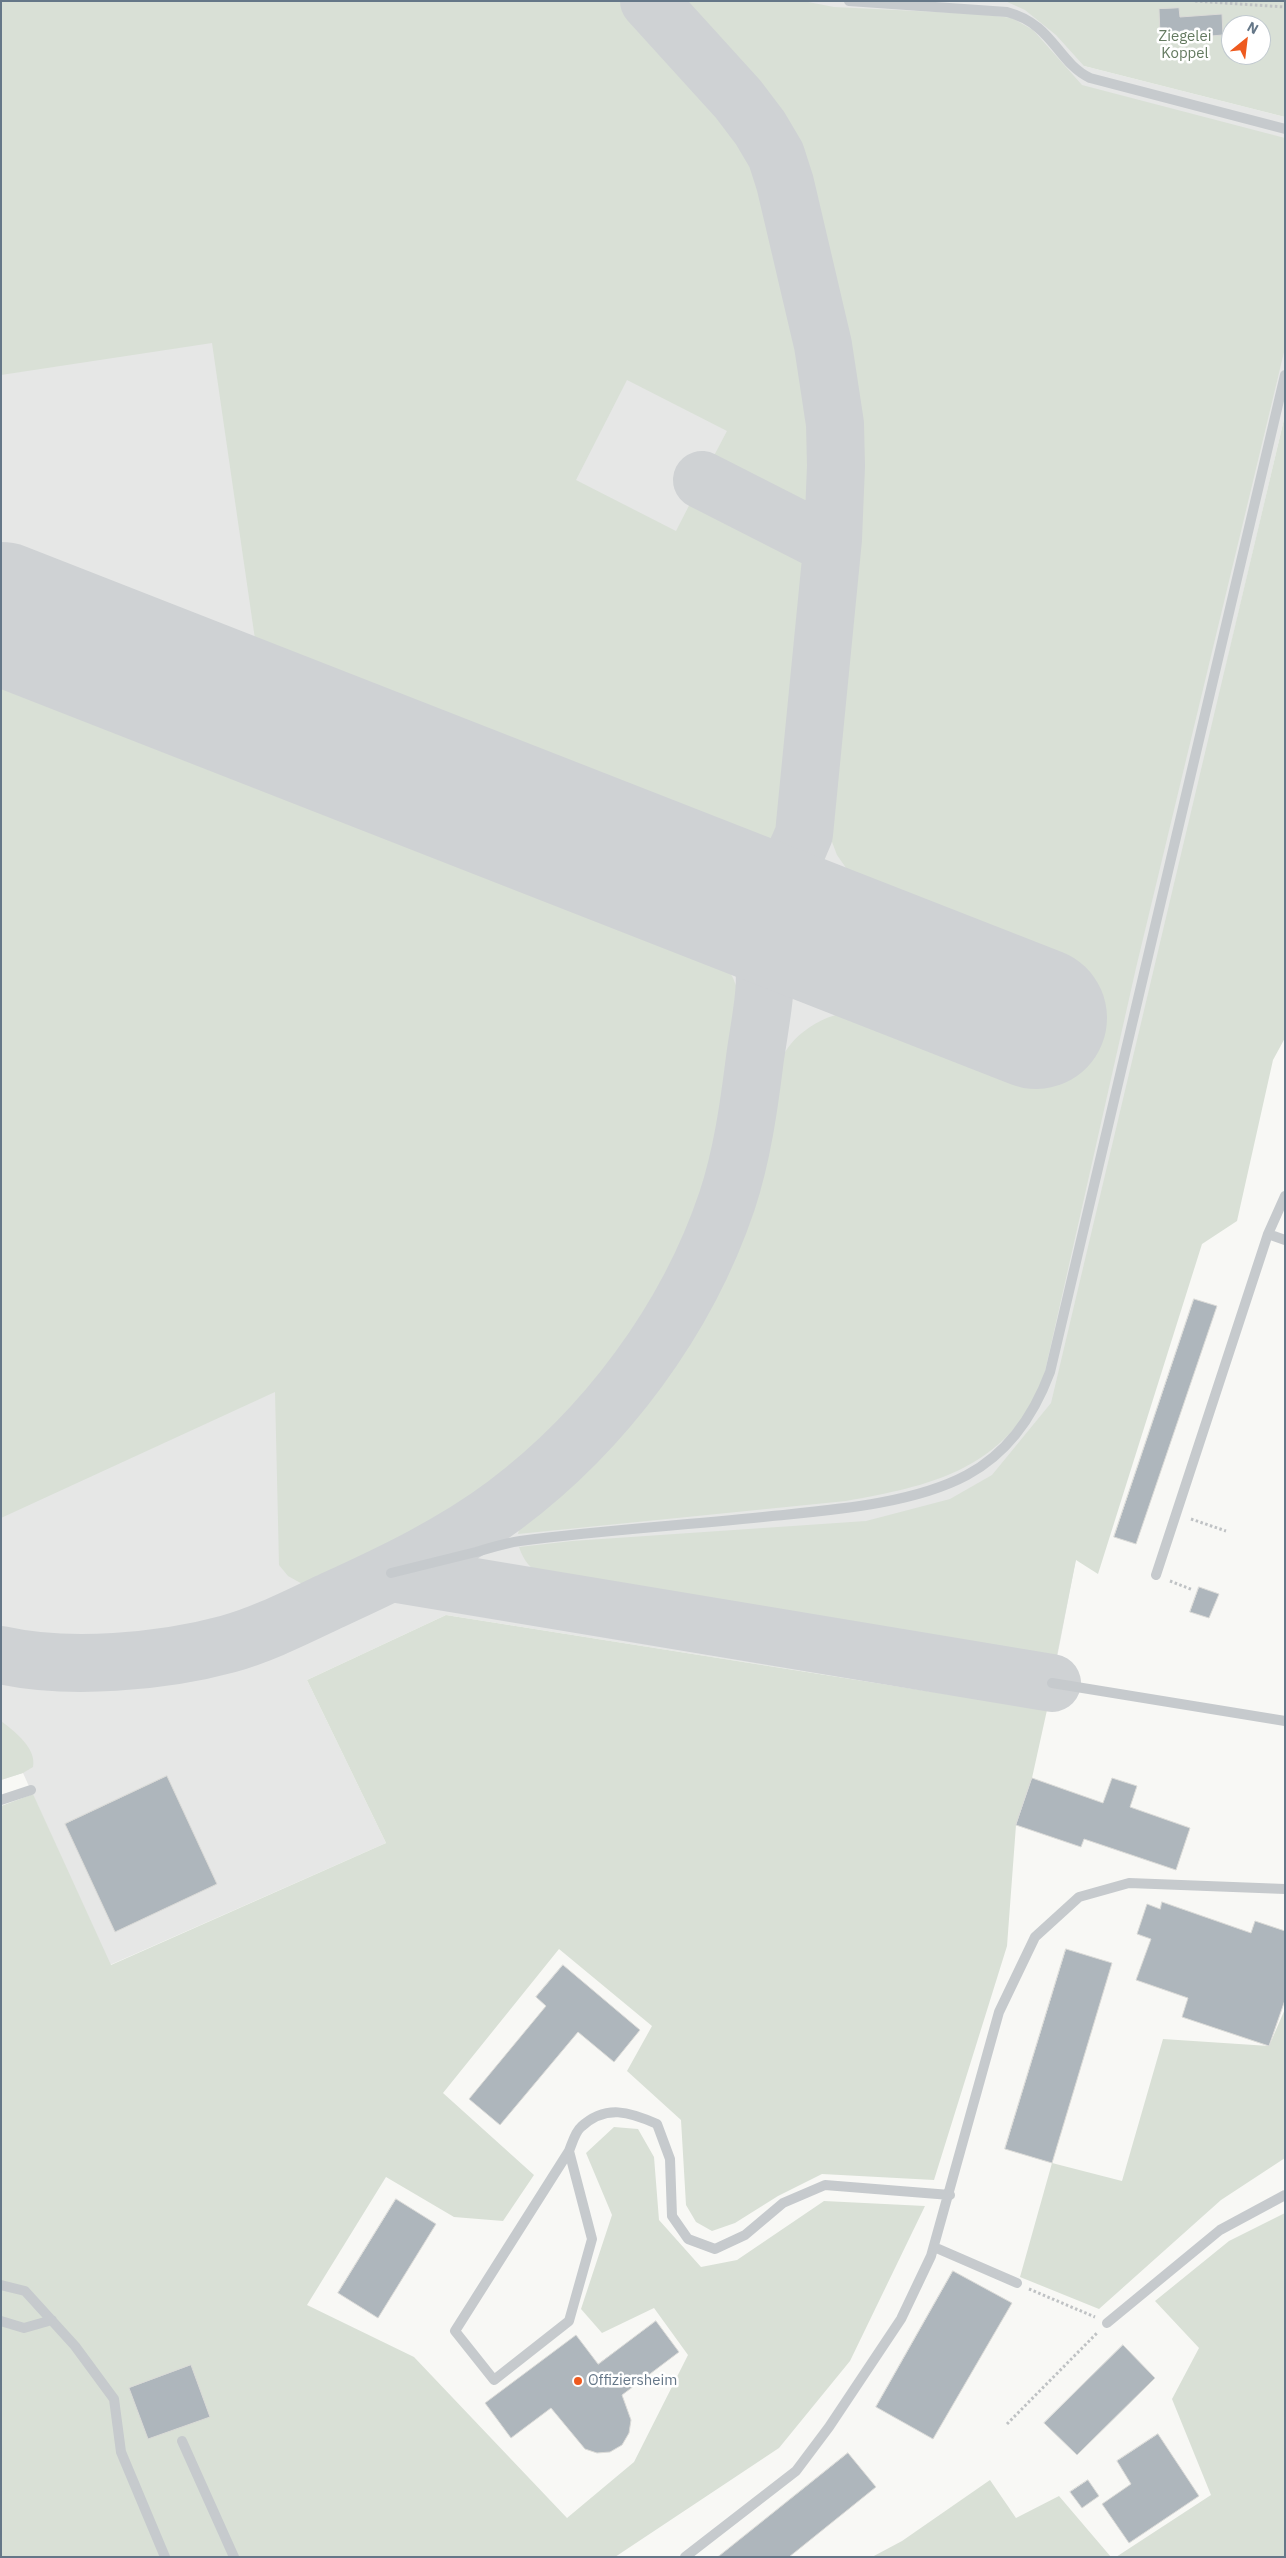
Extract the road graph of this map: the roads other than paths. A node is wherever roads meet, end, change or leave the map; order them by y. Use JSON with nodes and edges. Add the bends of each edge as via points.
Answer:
{"nodes":[{"id":1,"x":849,"y":1,"type":"edge"},
{"id":2,"x":1285,"y":129,"type":"edge"},
{"id":3,"x":1285,"y":375,"type":"edge"},
{"id":4,"x":1285,"y":1196,"type":"edge"},
{"id":5,"x":1268,"y":1234,"type":"junction"},
{"id":6,"x":1285,"y":1240,"type":"edge"},
{"id":7,"x":391,"y":1573,"type":"dead end"},
{"id":8,"x":1156,"y":1575,"type":"road end"},
{"id":9,"x":1052,"y":1683,"type":"dead end"},
{"id":10,"x":1285,"y":1721,"type":"edge"},
{"id":11,"x":31,"y":1790,"type":"dead end"},
{"id":12,"x":1,"y":1800,"type":"edge"},
{"id":13,"x":1285,"y":1889,"type":"edge"},
{"id":14,"x":569,"y":2151,"type":"junction"},
{"id":15,"x":950,"y":2194,"type":"junction"},
{"id":16,"x":1285,"y":2195,"type":"edge"},
{"id":17,"x":934,"y":2247,"type":"junction"},
{"id":18,"x":1017,"y":2283,"type":"road end"},
{"id":19,"x":1,"y":2285,"type":"edge"},
{"id":20,"x":52,"y":2320,"type":"junction"},
{"id":21,"x":1,"y":2321,"type":"edge"},
{"id":22,"x":1107,"y":2323,"type":"road end"},
{"id":23,"x":182,"y":2441,"type":"dead end"},
{"id":24,"x":165,"y":2557,"type":"edge"},
{"id":25,"x":234,"y":2557,"type":"edge"},
{"id":26,"x":685,"y":2557,"type":"edge"}],
"edges":[{"from":1,"to":2,"type":"lane","via":[[1020,15],[1048,35],[1081,74],[1090,78]]},
{"from":3,"to":7,"type":"lane","via":[[1050,1372],[1042,1396],[1028,1419],[989,1461],[941,1487],[911,1495],[836,1510],[518,1541]]},
{"from":4,"to":5,"type":"lane"},
{"from":5,"to":6,"type":"lane"},
{"from":5,"to":8,"type":"lane"},
{"from":9,"to":10,"type":"lane"},
{"from":11,"to":12,"type":"lane"},
{"from":13,"to":15,"type":"lane","via":[[1128,1882],[1079,1897],[1035,1937],[999,2012]]},
{"from":14,"to":14,"type":"lane","via":[[455,2331],[494,2380],[569,2321],[592,2239]]},
{"from":14,"to":15,"type":"lane","via":[[580,2127],[604,2113],[630,2112],[657,2124],[670,2159],[672,2216],[688,2239],[714,2249],[746,2235],[782,2203],[824,2185]]},
{"from":15,"to":17,"type":"lane"},
{"from":16,"to":22,"type":"lane","via":[[1220,2230]]},
{"from":17,"to":18,"type":"lane"},
{"from":17,"to":26,"type":"lane","via":[[901,2319],[796,2471]]},
{"from":19,"to":20,"type":"lane","via":[[25,2291]]},
{"from":20,"to":21,"type":"lane","via":[[24,2328]]},
{"from":20,"to":24,"type":"lane","via":[[114,2400],[121,2452]]},
{"from":23,"to":25,"type":"lane"}]}
